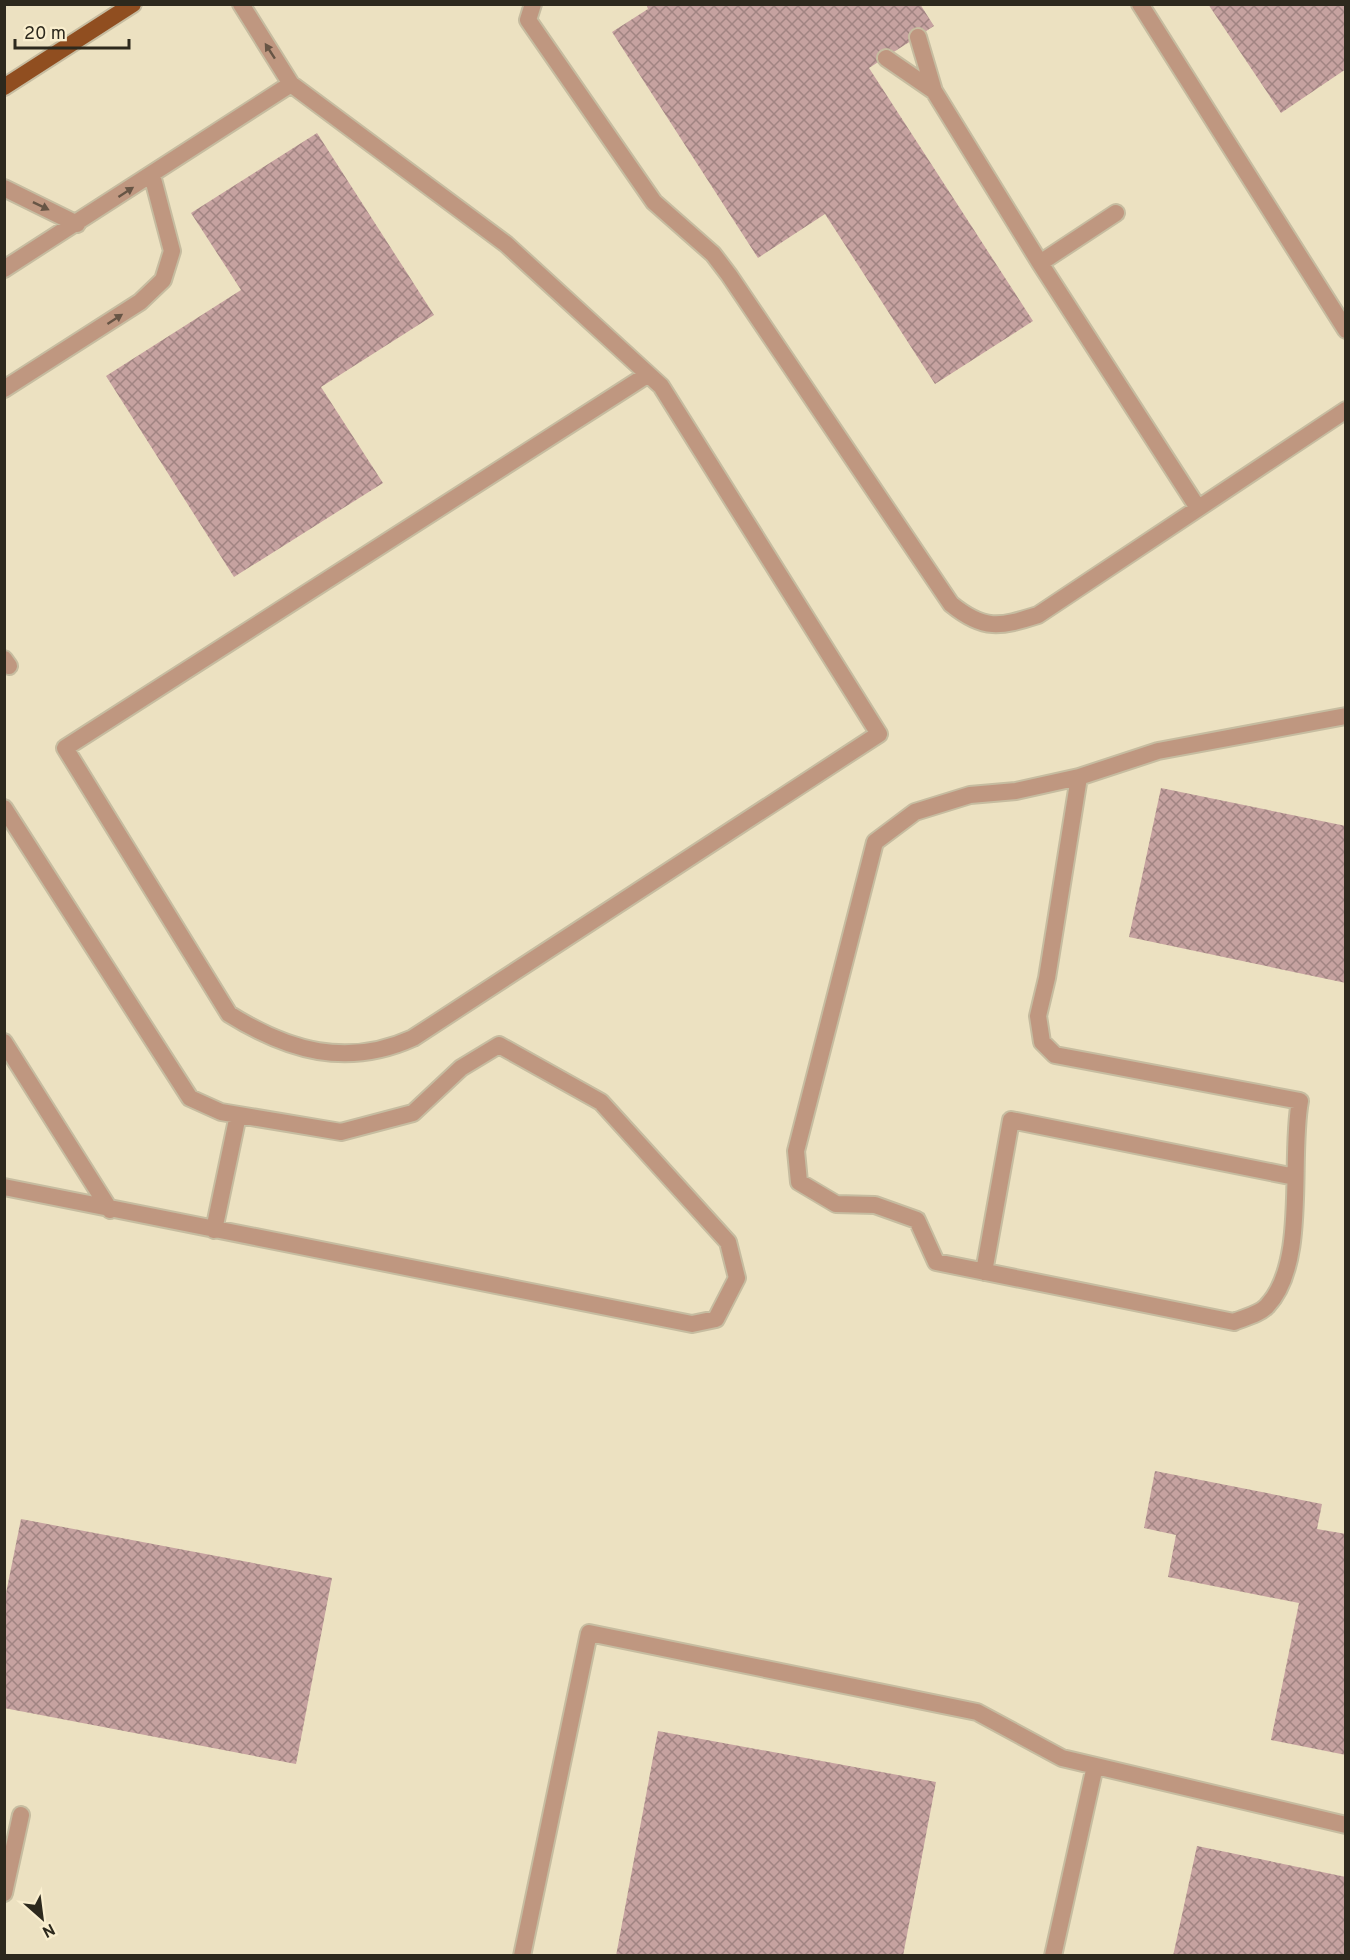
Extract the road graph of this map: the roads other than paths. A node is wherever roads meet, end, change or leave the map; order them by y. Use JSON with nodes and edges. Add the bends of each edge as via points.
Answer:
{"nodes":[{"id":1,"x":133,"y":4,"type":"edge"},
{"id":2,"x":241,"y":4,"type":"edge"},
{"id":3,"x":533,"y":4,"type":"edge"},
{"id":4,"x":1140,"y":4,"type":"edge"},
{"id":5,"x":918,"y":37,"type":"dead end"},
{"id":6,"x":886,"y":58,"type":"dead end"},
{"id":7,"x":291,"y":84,"type":"junction"},
{"id":8,"x":4,"y":87,"type":"edge"},
{"id":9,"x":934,"y":92,"type":"junction"},
{"id":10,"x":152,"y":175,"type":"junction"},
{"id":11,"x":4,"y":188,"type":"edge"},
{"id":12,"x":1116,"y":213,"type":"dead end"},
{"id":13,"x":77,"y":224,"type":"junction"},
{"id":14,"x":1040,"y":263,"type":"junction"},
{"id":15,"x":4,"y":269,"type":"edge"},
{"id":16,"x":1346,"y":330,"type":"edge"},
{"id":17,"x":647,"y":375,"type":"junction"},
{"id":18,"x":4,"y":389,"type":"edge"},
{"id":19,"x":1346,"y":410,"type":"edge"},
{"id":20,"x":1198,"y":508,"type":"junction"},
{"id":21,"x":1346,"y":716,"type":"edge"},
{"id":22,"x":1079,"y":777,"type":"junction"},
{"id":23,"x":4,"y":808,"type":"edge"},
{"id":24,"x":4,"y":1042,"type":"edge"},
{"id":25,"x":238,"y":1115,"type":"junction"},
{"id":26,"x":1295,"y":1177,"type":"junction"},
{"id":27,"x":4,"y":1187,"type":"edge"},
{"id":28,"x":110,"y":1210,"type":"junction"},
{"id":29,"x":214,"y":1230,"type":"junction"},
{"id":30,"x":984,"y":1272,"type":"junction"},
{"id":31,"x":1095,"y":1766,"type":"junction"},
{"id":32,"x":21,"y":1815,"type":"dead end"},
{"id":33,"x":1346,"y":1825,"type":"edge"},
{"id":34,"x":4,"y":1893,"type":"edge"},
{"id":35,"x":522,"y":1956,"type":"edge"},
{"id":36,"x":1053,"y":1956,"type":"edge"}],
"edges":[{"from":1,"to":8,"type":"highway"},
{"from":7,"to":2,"type":"lane","one_way":true},
{"from":3,"to":20,"type":"lane","via":[[528,20],[654,202],[713,254],[729,274],[951,604],[965,616],[1002,626],[1038,615]]},
{"from":4,"to":16,"type":"lane"},
{"from":5,"to":9,"type":"lane"},
{"from":6,"to":9,"type":"lane"},
{"from":7,"to":10,"type":"lane"},
{"from":7,"to":17,"type":"lane","via":[[506,244]]},
{"from":9,"to":14,"type":"lane"},
{"from":13,"to":10,"type":"lane","one_way":true},
{"from":18,"to":10,"type":"lane","one_way":true,"via":[[140,302],[163,280],[172,251]]},
{"from":11,"to":13,"type":"lane","one_way":true},
{"from":12,"to":14,"type":"lane"},
{"from":13,"to":15,"type":"lane"},
{"from":14,"to":20,"type":"lane"},
{"from":17,"to":17,"type":"lane","via":[[671,401],[879,734],[413,1038],[394,1047],[359,1054],[315,1053],[261,1034],[230,1014],[65,748]]},
{"from":19,"to":20,"type":"lane"},
{"from":21,"to":22,"type":"lane","via":[[1158,751]]},
{"from":22,"to":26,"type":"lane","via":[[1038,1016],[1042,1042],[1055,1055],[1300,1101],[1294,1130]]},
{"from":22,"to":30,"type":"lane","via":[[1016,791],[970,795],[915,812],[875,842],[796,1151],[799,1182],[836,1204],[875,1205],[917,1220],[936,1262]]},
{"from":23,"to":25,"type":"lane","via":[[190,1098]]},
{"from":24,"to":28,"type":"lane"},
{"from":25,"to":29,"type":"lane"},
{"from":25,"to":29,"type":"lane","via":[[341,1132],[413,1113],[461,1068],[499,1045],[601,1102],[728,1242],[737,1278],[716,1319],[692,1324]]},
{"from":26,"to":30,"type":"lane","via":[[1285,1278],[1266,1308],[1234,1322]]},
{"from":26,"to":30,"type":"lane","via":[[1011,1120]]},
{"from":27,"to":28,"type":"lane"},
{"from":28,"to":29,"type":"lane"},
{"from":31,"to":33,"type":"lane"},
{"from":31,"to":35,"type":"lane","via":[[1062,1758],[977,1712],[589,1634]]},
{"from":31,"to":36,"type":"lane"},
{"from":32,"to":34,"type":"lane"}]}
